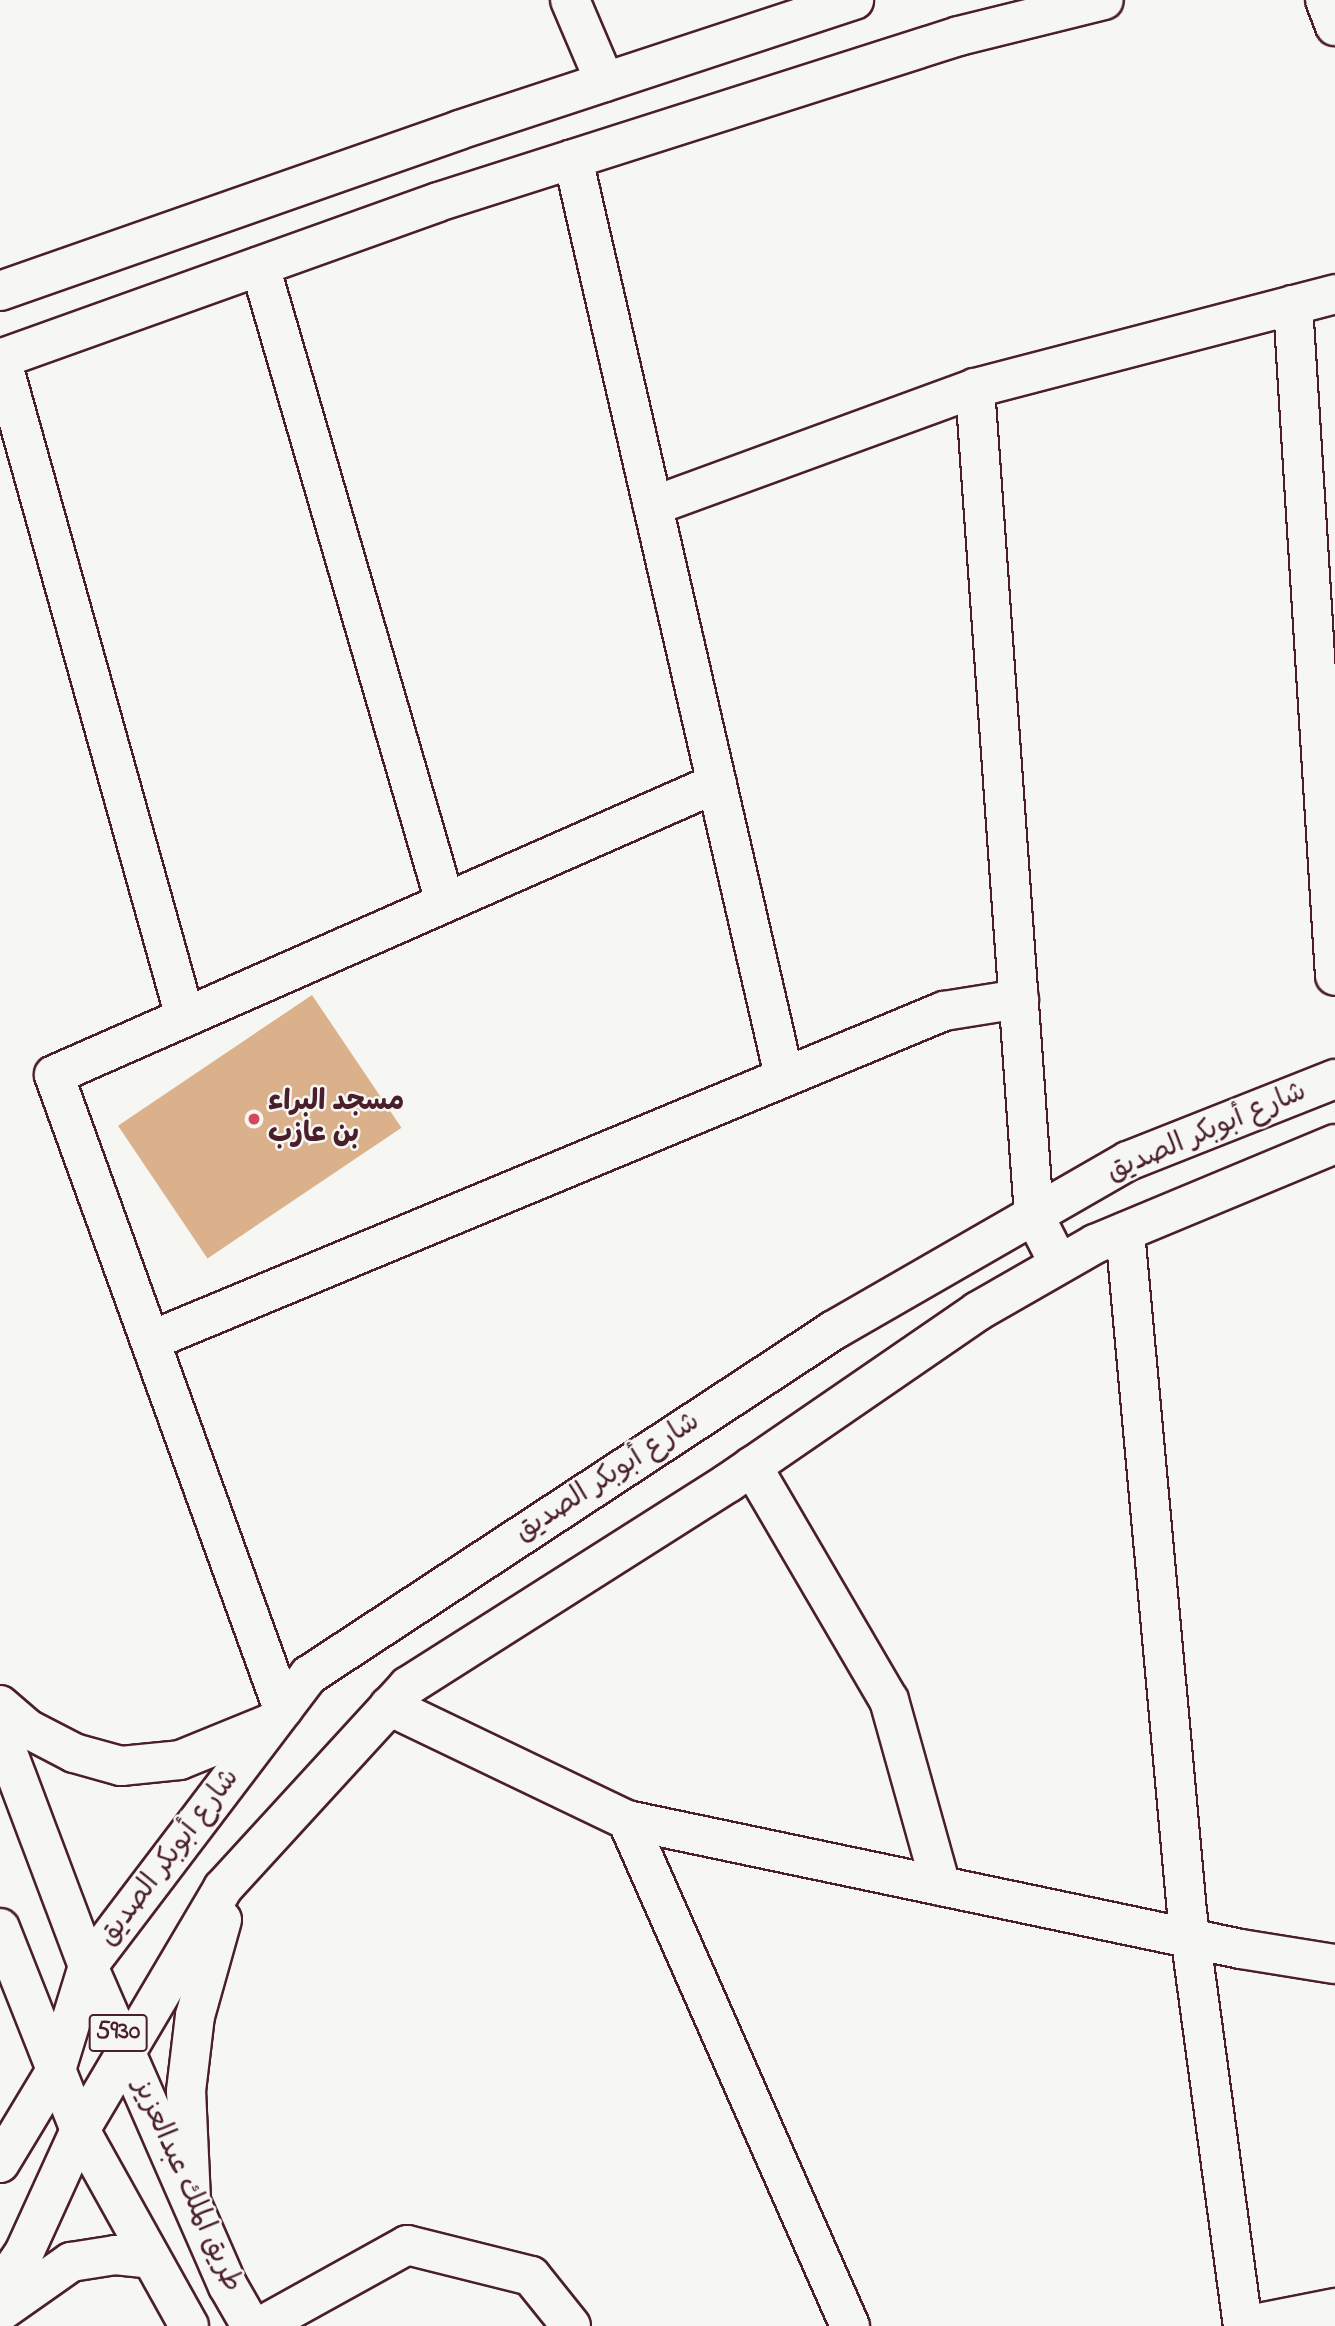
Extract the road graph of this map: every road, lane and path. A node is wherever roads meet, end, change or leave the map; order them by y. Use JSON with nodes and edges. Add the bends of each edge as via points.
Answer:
{"nodes":[{"id":1,"x":570,"y":0,"type":"edge"},
{"id":2,"x":854,"y":0,"type":"edge"},
{"id":3,"x":1104,"y":0,"type":"edge"},
{"id":4,"x":1325,"y":0,"type":"edge"},
{"id":5,"x":1335,"y":26,"type":"edge"},
{"id":6,"x":605,"y":82,"type":"junction"},
{"id":7,"x":573,"y":159,"type":"junction"},
{"id":8,"x":260,"y":265,"type":"junction"},
{"id":9,"x":0,"y":291,"type":"edge"},
{"id":10,"x":1335,"y":294,"type":"edge"},
{"id":11,"x":1293,"y":305,"type":"junction"},
{"id":12,"x":0,"y":358,"type":"edge"},
{"id":13,"x":975,"y":388,"type":"junction"},
{"id":14,"x":653,"y":506,"type":"junction"},
{"id":15,"x":1328,"y":758,"type":"edge"},
{"id":16,"x":717,"y":783,"type":"junction"},
{"id":17,"x":446,"y":902,"type":"junction"},
{"id":18,"x":1335,"y":976,"type":"edge"},
{"id":19,"x":1019,"y":999,"type":"junction"},
{"id":20,"x":185,"y":1017,"type":"junction"},
{"id":21,"x":784,"y":1076,"type":"junction"},
{"id":22,"x":1335,"y":1079,"type":"edge"},
{"id":23,"x":1335,"y":1144,"type":"edge"},
{"id":24,"x":1034,"y":1215,"type":"junction"},
{"id":25,"x":1125,"y":1231,"type":"junction"},
{"id":26,"x":1059,"y":1264,"type":"junction"},
{"id":27,"x":150,"y":1341,"type":"junction"},
{"id":28,"x":752,"y":1466,"type":"junction"},
{"id":29,"x":0,"y":1704,"type":"edge"},
{"id":30,"x":389,"y":1706,"type":"junction"},
{"id":31,"x":278,"y":1716,"type":"junction"},
{"id":32,"x":0,"y":1732,"type":"edge"},
{"id":33,"x":627,"y":1820,"type":"junction"},
{"id":34,"x":236,"y":1874,"type":"junction"},
{"id":35,"x":941,"y":1886,"type":"junction"},
{"id":36,"x":0,"y":1928,"type":"edge"},
{"id":37,"x":1191,"y":1939,"type":"junction"},
{"id":38,"x":1335,"y":1964,"type":"edge"},
{"id":39,"x":88,"y":1966,"type":"junction"},
{"id":40,"x":127,"y":2055,"type":"junction"},
{"id":41,"x":56,"y":2070,"type":"junction"},
{"id":42,"x":80,"y":2130,"type":"junction"},
{"id":43,"x":0,"y":2164,"type":"edge"},
{"id":44,"x":191,"y":2200,"type":"junction"},
{"id":45,"x":151,"y":2259,"type":"junction"},
{"id":46,"x":0,"y":2288,"type":"edge"},
{"id":47,"x":1335,"y":2308,"type":"edge"},
{"id":48,"x":0,"y":2312,"type":"edge"},
{"id":49,"x":189,"y":2326,"type":"edge"},
{"id":50,"x":251,"y":2326,"type":"edge"},
{"id":51,"x":261,"y":2326,"type":"edge"},
{"id":52,"x":571,"y":2326,"type":"edge"},
{"id":53,"x":850,"y":2326,"type":"edge"},
{"id":54,"x":1244,"y":2326,"type":"edge"}],
"edges":[{"from":1,"to":6,"type":"street"},
{"from":2,"to":6,"type":"street"},
{"from":3,"to":7,"type":"street","via":[[959,36]]},
{"from":4,"to":5,"type":"street"},
{"from":6,"to":9,"type":"street"},
{"from":7,"to":8,"type":"street"},
{"from":7,"to":14,"type":"street"},
{"from":8,"to":12,"type":"street"},
{"from":8,"to":17,"type":"street"},
{"from":10,"to":11,"type":"street"},
{"from":11,"to":13,"type":"street"},
{"from":11,"to":15,"type":"street"},
{"from":12,"to":20,"type":"street"},
{"from":13,"to":14,"type":"street"},
{"from":13,"to":19,"type":"street"},
{"from":14,"to":16,"type":"street"},
{"from":15,"to":18,"type":"street"},
{"from":16,"to":17,"type":"street"},
{"from":16,"to":21,"type":"street"},
{"from":17,"to":20,"type":"street"},
{"from":19,"to":21,"type":"street","via":[[944,1011]]},
{"from":19,"to":24,"type":"street"},
{"from":20,"to":27,"type":"street","via":[[54,1075]]},
{"from":21,"to":27,"type":"street"},
{"from":22,"to":24,"type":"street","name":"شارع أبوبكر الصديق","via":[[1128,1161]]},
{"from":23,"to":25,"type":"street","name":"شارع أبوبكر الصديق"},
{"from":24,"to":26,"type":"street"},
{"from":24,"to":31,"type":"street","name":"شارع أبوبكر الصديق","via":[[834,1330],[309,1675]]},
{"from":25,"to":26,"type":"street","name":"شارع أبوبكر الصديق"},
{"from":25,"to":37,"type":"street"},
{"from":26,"to":28,"type":"street","name":"شارع أبوبكر الصديق","via":[[978,1311]]},
{"from":27,"to":31,"type":"street"},
{"from":28,"to":30,"type":"street","name":"شارع أبوبكر الصديق","via":[[408,1686]]},
{"from":28,"to":35,"type":"street","via":[[889,1700]]},
{"from":29,"to":31,"type":"street","via":[[26,1728],[74,1753],[121,1766],[180,1760]]},
{"from":30,"to":33,"type":"street"},
{"from":30,"to":34,"type":"street","name":"شارع أبوبكر الصديق"},
{"from":31,"to":39,"type":"street","name":"شارع أبوبكر الصديق"},
{"from":32,"to":39,"type":"street","name":"طريق الملك عبدالعزيز","number":"5930"},
{"from":33,"to":35,"type":"street"},
{"from":33,"to":53,"type":"street"},
{"from":34,"to":40,"type":"street","name":"شارع أبوبكر الصديق","via":[[223,1888]]},
{"from":34,"to":44,"type":"street","via":[[195,2016],[186,2091]]},
{"from":35,"to":37,"type":"street"},
{"from":36,"to":41,"type":"street","name":"طريق الملك عبدالعزيز","number":"5930"},
{"from":37,"to":38,"type":"street"},
{"from":37,"to":54,"type":"street"},
{"from":39,"to":40,"type":"street","name":"طريق الملك عبدالعزيز","number":"5930"},
{"from":39,"to":41,"type":"street","name":"شارع أبوبكر الصديق"},
{"from":40,"to":42,"type":"street","name":"شارع أبوبكر الصديق"},
{"from":40,"to":44,"type":"street","name":"طريق الملك عبدالعزيز","number":"5930"},
{"from":41,"to":42,"type":"street","name":"طريق الملك عبدالعزيز","number":"5930"},
{"from":41,"to":43,"type":"street","name":"شارع أبوبكر الصديق"},
{"from":42,"to":45,"type":"street","name":"طريق الملك عبدالعزيز","number":"5930"},
{"from":42,"to":46,"type":"street","name":"شارع أبوبكر الصديق","via":[[24,2253]]},
{"from":44,"to":50,"type":"street","name":"طريق الملك عبدالعزيز","number":"5930","via":[[228,2286]]},
{"from":45,"to":48,"type":"street","via":[[115,2255],[71,2262]]},
{"from":45,"to":49,"type":"street","name":"طريق الملك عبدالعزيز","number":"5930"},
{"from":47,"to":54,"type":"street"},
{"from":51,"to":52,"type":"street","via":[[407,2245],[531,2276]]}]}
